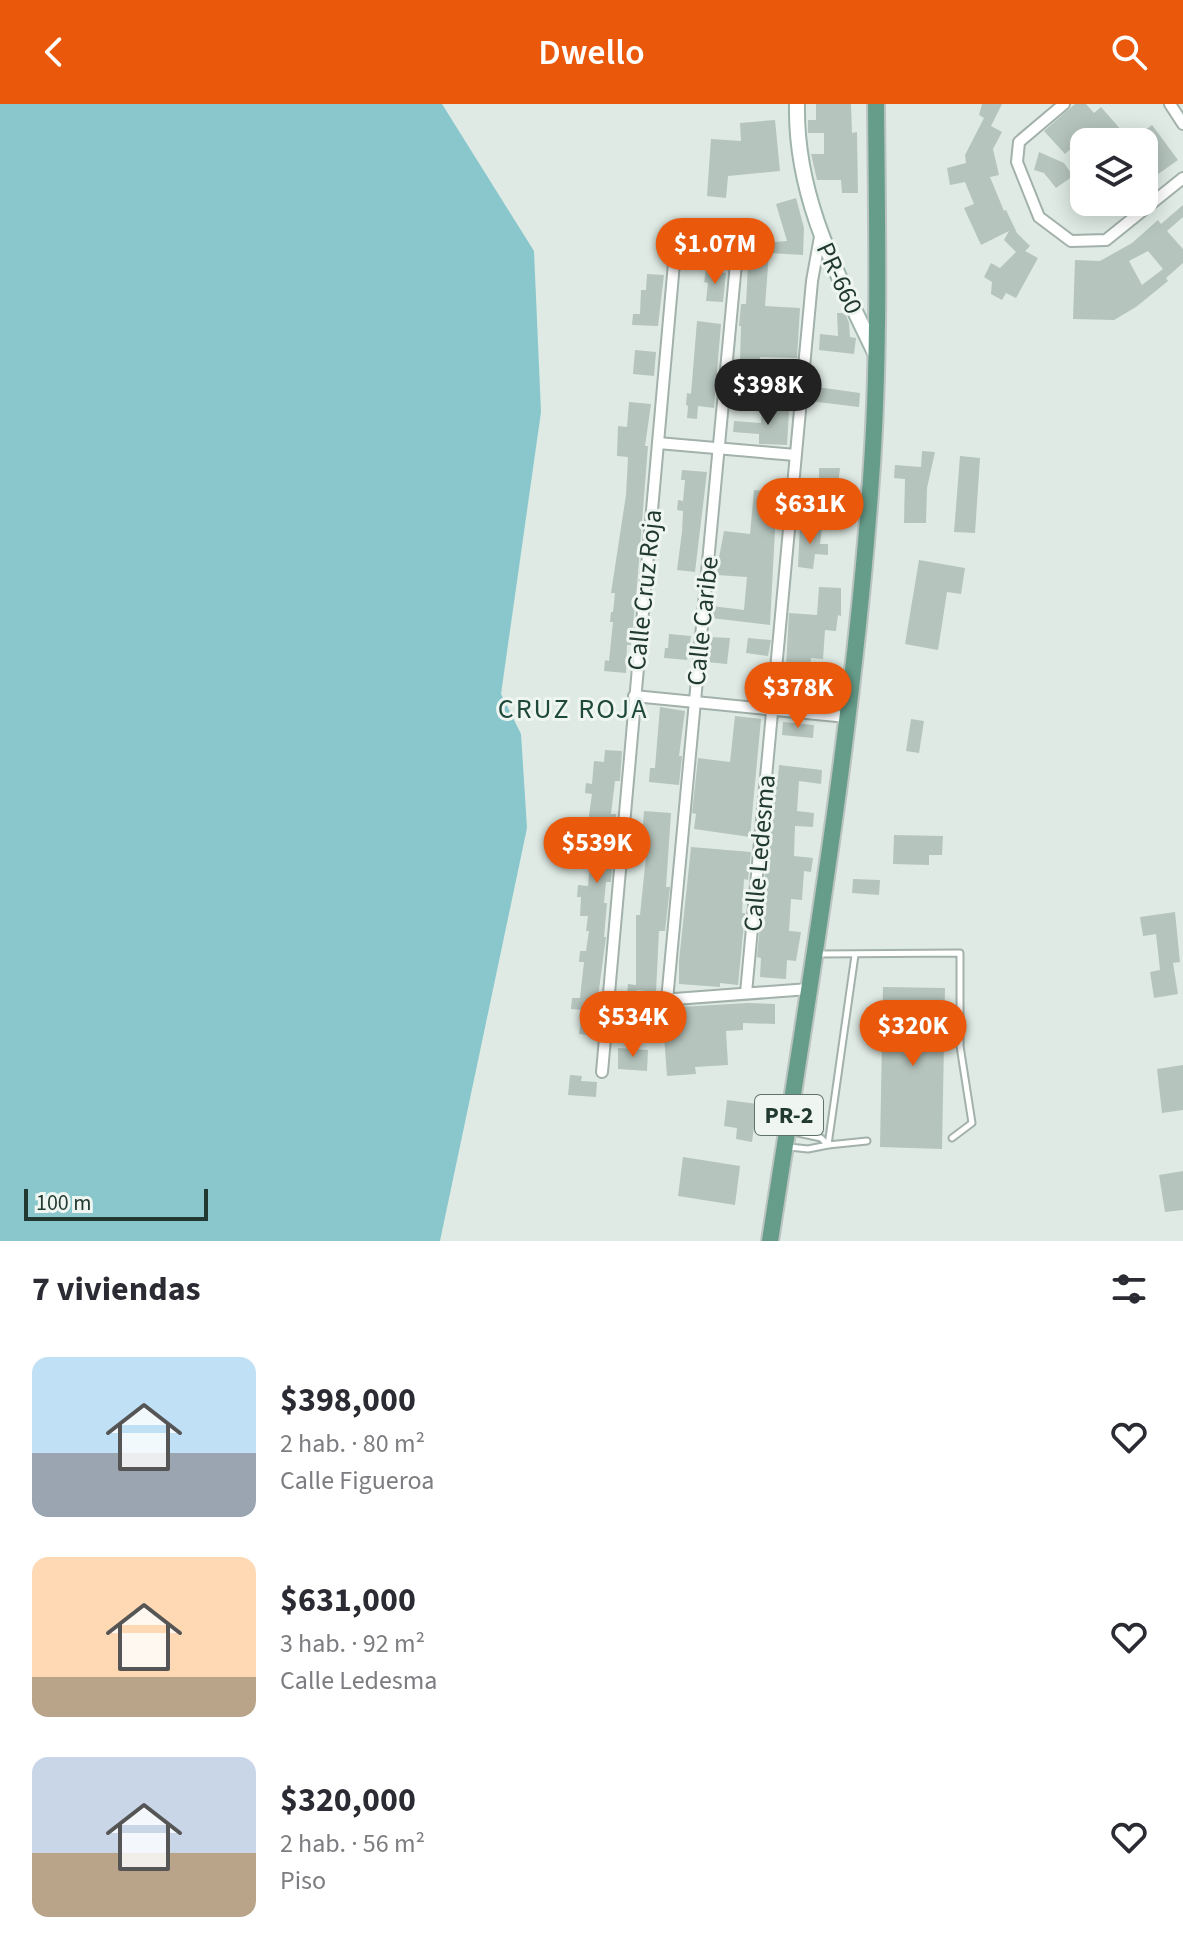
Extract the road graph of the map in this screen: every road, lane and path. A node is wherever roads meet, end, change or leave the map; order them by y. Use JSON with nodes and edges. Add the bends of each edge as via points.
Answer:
{"nodes":[{"id":1,"x":797,"y":104,"type":"edge"},
{"id":2,"x":876,"y":104,"type":"edge"},
{"id":3,"x":1064,"y":104,"type":"edge"},
{"id":4,"x":1170,"y":104,"type":"edge"},
{"id":5,"x":1183,"y":124,"type":"edge"},
{"id":6,"x":1183,"y":178,"type":"edge"},
{"id":7,"x":820,"y":237,"type":"junction"},
{"id":8,"x":738,"y":242,"type":"dead end"},
{"id":9,"x":675,"y":252,"type":"dead end"},
{"id":10,"x":876,"y":355,"type":"junction"},
{"id":11,"x":658,"y":443,"type":"junction"},
{"id":12,"x":719,"y":448,"type":"junction"},
{"id":13,"x":795,"y":455,"type":"junction"},
{"id":14,"x":634,"y":696,"type":"junction"},
{"id":15,"x":694,"y":702,"type":"junction"},
{"id":16,"x":773,"y":710,"type":"junction"},
{"id":17,"x":847,"y":717,"type":"junction"},
{"id":18,"x":814,"y":953,"type":"junction"},
{"id":19,"x":855,"y":955,"type":"junction"},
{"id":20,"x":809,"y":989,"type":"junction"},
{"id":21,"x":746,"y":993,"type":"junction"},
{"id":22,"x":667,"y":1000,"type":"junction"},
{"id":23,"x":608,"y":1004,"type":"junction"},
{"id":24,"x":602,"y":1072,"type":"dead end"},
{"id":25,"x":952,"y":1138,"type":"dead end"},
{"id":26,"x":786,"y":1139,"type":"junction"},
{"id":27,"x":867,"y":1141,"type":"dead end"},
{"id":28,"x":828,"y":1145,"type":"junction"},
{"id":29,"x":770,"y":1241,"type":"edge"}],
"edges":[{"from":1,"to":7,"type":"street","name":"PR-660","number":"PR-660","via":[[799,157]]},
{"from":2,"to":10,"type":"main road","number":"PR-2"},
{"from":3,"to":6,"type":"street","via":[[1019,142],[1017,162],[1039,217],[1071,241],[1106,240]]},
{"from":4,"to":5,"type":"street"},
{"from":7,"to":10,"type":"street","name":"PR-660","number":"PR-660"},
{"from":7,"to":13,"type":"street","name":"Calle Ledesma"},
{"from":8,"to":12,"type":"street","name":"Calle Caribe"},
{"from":9,"to":11,"type":"street","name":"Calle Cruz Roja"},
{"from":10,"to":17,"type":"main road","number":"PR-2","via":[[871,478]]},
{"from":11,"to":12,"type":"street"},
{"from":11,"to":14,"type":"street","name":"Calle Cruz Roja"},
{"from":12,"to":13,"type":"street"},
{"from":12,"to":15,"type":"street","name":"Calle Caribe"},
{"from":13,"to":16,"type":"street","name":"Calle Ledesma"},
{"from":14,"to":15,"type":"street"},
{"from":14,"to":23,"type":"street","name":"Calle Cruz Roja"},
{"from":15,"to":16,"type":"street"},
{"from":15,"to":22,"type":"street","name":"Calle Caribe"},
{"from":16,"to":17,"type":"street"},
{"from":16,"to":21,"type":"street","name":"Calle Ledesma"},
{"from":17,"to":18,"type":"main road","number":"PR-2"},
{"from":18,"to":19,"type":"lane"},
{"from":18,"to":20,"type":"main road","number":"PR-2"},
{"from":19,"to":25,"type":"lane","via":[[960,953],[960,1046],[972,1123]]},
{"from":19,"to":28,"type":"lane"},
{"from":20,"to":21,"type":"street"},
{"from":20,"to":26,"type":"main road","number":"PR-2"},
{"from":21,"to":22,"type":"street"},
{"from":22,"to":23,"type":"street"},
{"from":23,"to":24,"type":"street","name":"Calle Cruz Roja"},
{"from":26,"to":28,"type":"lane","via":[[808,1149]]},
{"from":26,"to":28,"type":"lane","via":[[821,1138]]},
{"from":26,"to":29,"type":"main road","number":"PR-2"},
{"from":27,"to":28,"type":"lane"}]}
